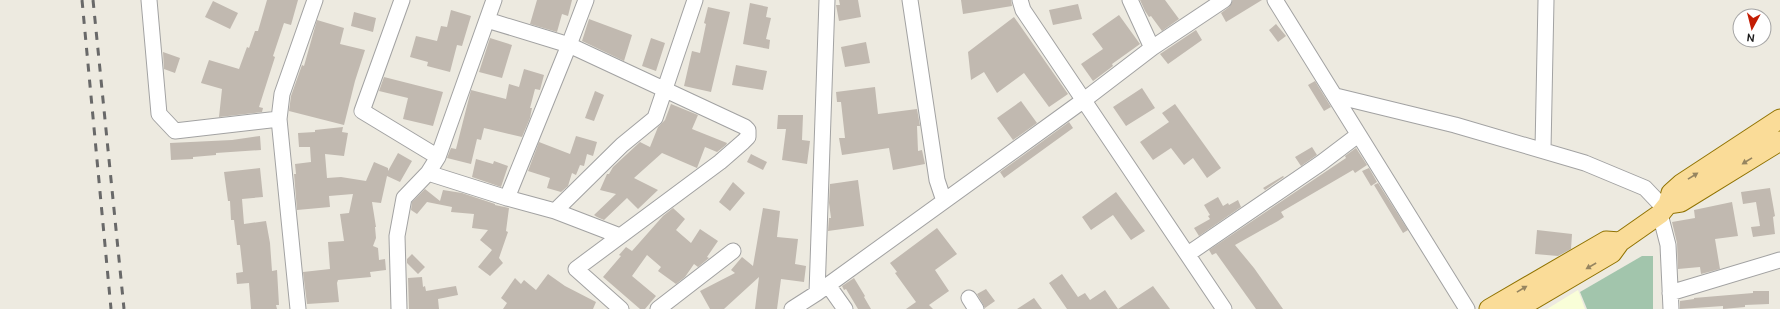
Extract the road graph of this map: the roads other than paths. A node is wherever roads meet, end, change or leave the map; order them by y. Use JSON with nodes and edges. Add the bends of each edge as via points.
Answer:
{"nodes":[{"id":1,"x":149,"y":0,"type":"edge"},
{"id":2,"x":315,"y":0,"type":"edge"},
{"id":3,"x":402,"y":0,"type":"edge"},
{"id":4,"x":494,"y":0,"type":"edge"},
{"id":5,"x":586,"y":0,"type":"edge"},
{"id":6,"x":695,"y":0,"type":"edge"},
{"id":7,"x":827,"y":0,"type":"edge"},
{"id":8,"x":910,"y":0,"type":"edge"},
{"id":9,"x":1020,"y":0,"type":"edge"},
{"id":10,"x":1130,"y":0,"type":"edge"},
{"id":11,"x":1224,"y":0,"type":"edge"},
{"id":12,"x":1275,"y":0,"type":"edge"},
{"id":13,"x":1546,"y":0,"type":"edge"},
{"id":14,"x":487,"y":20,"type":"junction"},
{"id":15,"x":569,"y":45,"type":"junction"},
{"id":16,"x":1152,"y":48,"type":"junction"},
{"id":17,"x":666,"y":90,"type":"junction"},
{"id":18,"x":1336,"y":96,"type":"junction"},
{"id":19,"x":1084,"y":100,"type":"junction"},
{"id":20,"x":279,"y":119,"type":"junction"},
{"id":21,"x":1780,"y":119,"type":"edge"},
{"id":22,"x":1358,"y":135,"type":"junction"},
{"id":23,"x":1780,"y":141,"type":"edge"},
{"id":24,"x":1543,"y":149,"type":"junction"},
{"id":25,"x":438,"y":157,"type":"junction"},
{"id":26,"x":428,"y":173,"type":"junction"},
{"id":27,"x":506,"y":198,"type":"junction"},
{"id":28,"x":944,"y":201,"type":"junction"},
{"id":29,"x":1664,"y":209,"type":"junction"},
{"id":30,"x":554,"y":211,"type":"junction"},
{"id":31,"x":620,"y":236,"type":"junction"},
{"id":32,"x":1620,"y":242,"type":"junction"},
{"id":33,"x":733,"y":251,"type":"dead end"},
{"id":34,"x":1188,"y":254,"type":"junction"},
{"id":35,"x":1780,"y":260,"type":"edge"},
{"id":36,"x":822,"y":289,"type":"junction"},
{"id":37,"x":1670,"y":293,"type":"junction"},
{"id":38,"x":298,"y":309,"type":"edge"},
{"id":39,"x":399,"y":309,"type":"edge"},
{"id":40,"x":621,"y":309,"type":"edge"},
{"id":41,"x":658,"y":309,"type":"edge"},
{"id":42,"x":792,"y":309,"type":"edge"},
{"id":43,"x":845,"y":309,"type":"edge"},
{"id":44,"x":1224,"y":309,"type":"edge"},
{"id":45,"x":1467,"y":309,"type":"edge"},
{"id":46,"x":1489,"y":309,"type":"edge"},
{"id":47,"x":1517,"y":309,"type":"edge"},
{"id":48,"x":1670,"y":309,"type":"edge"}],
"edges":[{"from":1,"to":20,"type":"street","via":[[159,114],[175,131]]},
{"from":2,"to":20,"type":"street","via":[[282,94]]},
{"from":3,"to":25,"type":"street","via":[[362,111]]},
{"from":4,"to":14,"type":"street"},
{"from":5,"to":15,"type":"street"},
{"from":6,"to":17,"type":"street"},
{"from":7,"to":36,"type":"street"},
{"from":8,"to":28,"type":"street","via":[[937,180]]},
{"from":9,"to":19,"type":"street","via":[[1023,10]]},
{"from":10,"to":16,"type":"street"},
{"from":11,"to":16,"type":"street"},
{"from":12,"to":18,"type":"street","via":[[1301,45]]},
{"from":13,"to":24,"type":"street"},
{"from":14,"to":15,"type":"street"},
{"from":14,"to":25,"type":"street"},
{"from":15,"to":17,"type":"street"},
{"from":15,"to":27,"type":"street"},
{"from":16,"to":19,"type":"street"},
{"from":17,"to":30,"type":"street","via":[[655,118]]},
{"from":17,"to":31,"type":"street","via":[[745,127],[748,130],[748,137],[720,162]]},
{"from":18,"to":22,"type":"street"},
{"from":18,"to":24,"type":"street"},
{"from":19,"to":28,"type":"street"},
{"from":19,"to":34,"type":"street"},
{"from":20,"to":38,"type":"street"},
{"from":29,"to":21,"type":"main road","one_way":true,"via":[[1671,193],[1681,184]]},
{"from":22,"to":34,"type":"street"},
{"from":22,"to":45,"type":"street"},
{"from":23,"to":29,"type":"main road","one_way":true,"via":[[1681,202]]},
{"from":24,"to":29,"type":"street","via":[[1645,188]]},
{"from":25,"to":26,"type":"street"},
{"from":26,"to":27,"type":"street"},
{"from":26,"to":39,"type":"street","via":[[404,198],[397,236]]},
{"from":27,"to":30,"type":"street"},
{"from":28,"to":36,"type":"street"},
{"from":29,"to":32,"type":"main road"},
{"from":29,"to":37,"type":"street"},
{"from":30,"to":31,"type":"street"},
{"from":31,"to":40,"type":"street","via":[[576,269]]},
{"from":46,"to":32,"type":"main road","one_way":true,"via":[[1606,241]]},
{"from":32,"to":47,"type":"main road","one_way":true,"via":[[1612,253]]},
{"from":33,"to":41,"type":"street"},
{"from":34,"to":44,"type":"street"},
{"from":35,"to":37,"type":"street"},
{"from":36,"to":42,"type":"street"},
{"from":36,"to":43,"type":"street"},
{"from":37,"to":48,"type":"street"}]}
